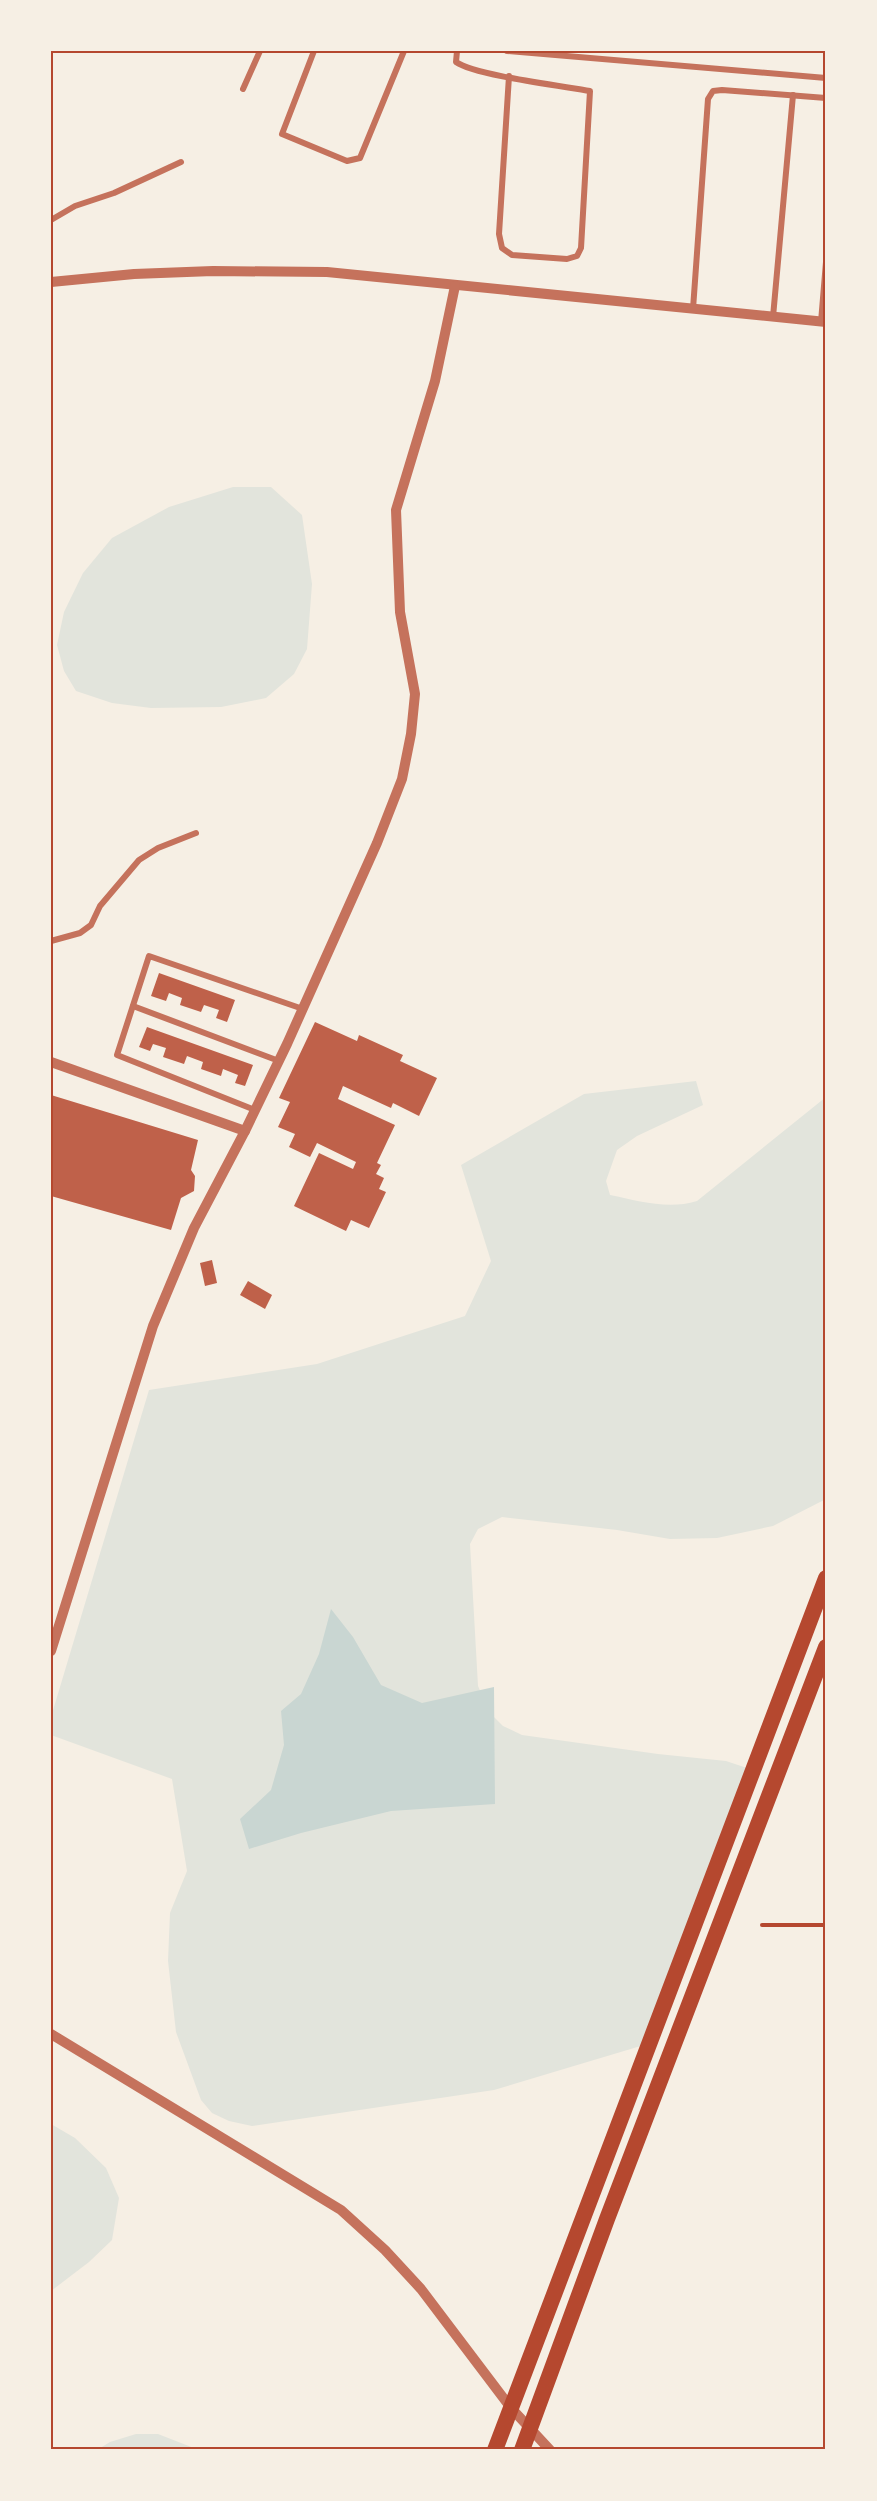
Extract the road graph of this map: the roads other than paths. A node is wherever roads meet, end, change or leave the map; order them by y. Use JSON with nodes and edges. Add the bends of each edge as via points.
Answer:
{"nodes":[{"id":1,"x":260,"y":51,"type":"edge"},
{"id":2,"x":314,"y":51,"type":"edge"},
{"id":3,"x":404,"y":51,"type":"edge"},
{"id":4,"x":457,"y":51,"type":"edge"},
{"id":5,"x":507,"y":51,"type":"edge"},
{"id":6,"x":509,"y":76,"type":"junction"},
{"id":7,"x":826,"y":78,"type":"edge"},
{"id":8,"x":243,"y":89,"type":"dead end"},
{"id":9,"x":793,"y":96,"type":"junction"},
{"id":10,"x":826,"y":98,"type":"edge"},
{"id":11,"x":182,"y":162,"type":"dead end"},
{"id":12,"x":51,"y":220,"type":"edge"},
{"id":13,"x":826,"y":262,"type":"edge"},
{"id":14,"x":51,"y":282,"type":"edge"},
{"id":15,"x":455,"y":286,"type":"junction"},
{"id":16,"x":693,"y":309,"type":"junction"},
{"id":17,"x":773,"y":317,"type":"junction"},
{"id":18,"x":824,"y":322,"type":"edge"},
{"id":19,"x":196,"y":833,"type":"dead end"},
{"id":20,"x":51,"y":941,"type":"edge"},
{"id":21,"x":133,"y":1006,"type":"junction"},
{"id":22,"x":303,"y":1009,"type":"junction"},
{"id":23,"x":279,"y":1061,"type":"junction"},
{"id":24,"x":51,"y":1062,"type":"edge"},
{"id":25,"x":255,"y":1110,"type":"junction"},
{"id":26,"x":245,"y":1131,"type":"junction"},
{"id":27,"x":826,"y":1578,"type":"edge"},
{"id":28,"x":826,"y":1647,"type":"edge"},
{"id":29,"x":51,"y":1651,"type":"edge"},
{"id":30,"x":51,"y":2034,"type":"edge"},
{"id":31,"x":511,"y":2408,"type":"junction"},
{"id":32,"x":530,"y":2430,"type":"junction"},
{"id":33,"x":495,"y":2450,"type":"edge"},
{"id":34,"x":522,"y":2450,"type":"edge"},
{"id":35,"x":550,"y":2450,"type":"edge"}],
"edges":[{"from":1,"to":8,"type":"street"},
{"from":2,"to":3,"type":"street","via":[[282,134],[346,161],[360,158]]},
{"from":4,"to":6,"type":"street","via":[[456,62],[463,67]]},
{"from":5,"to":7,"type":"street"},
{"from":6,"to":6,"type":"street","via":[[590,91],[581,248],[577,256],[567,259],[512,255],[502,248],[499,234]]},
{"from":9,"to":10,"type":"street"},
{"from":9,"to":16,"type":"street","via":[[722,90],[713,91],[708,99]]},
{"from":9,"to":17,"type":"street"},
{"from":11,"to":12,"type":"street","via":[[75,206]]},
{"from":13,"to":18,"type":"street"},
{"from":14,"to":15,"type":"street","via":[[213,271],[315,272]]},
{"from":15,"to":16,"type":"street"},
{"from":15,"to":22,"type":"street","via":[[435,381],[396,510],[400,612],[414,694],[402,779],[378,843]]},
{"from":16,"to":17,"type":"street"},
{"from":17,"to":18,"type":"street"},
{"from":19,"to":20,"type":"street","via":[[139,860],[100,906],[91,924],[80,933]]},
{"from":21,"to":22,"type":"street","via":[[149,956]]},
{"from":21,"to":23,"type":"street"},
{"from":21,"to":25,"type":"street","via":[[117,1055]]},
{"from":22,"to":23,"type":"street"},
{"from":23,"to":25,"type":"street"},
{"from":24,"to":26,"type":"street"},
{"from":25,"to":26,"type":"street"},
{"from":26,"to":29,"type":"street","via":[[194,1228],[153,1326]]},
{"from":27,"to":31,"type":"highway"},
{"from":28,"to":32,"type":"highway"},
{"from":30,"to":31,"type":"street","via":[[341,2210],[421,2289]]},
{"from":31,"to":32,"type":"street"},
{"from":31,"to":33,"type":"highway"},
{"from":32,"to":34,"type":"highway"},
{"from":32,"to":35,"type":"street"}]}
